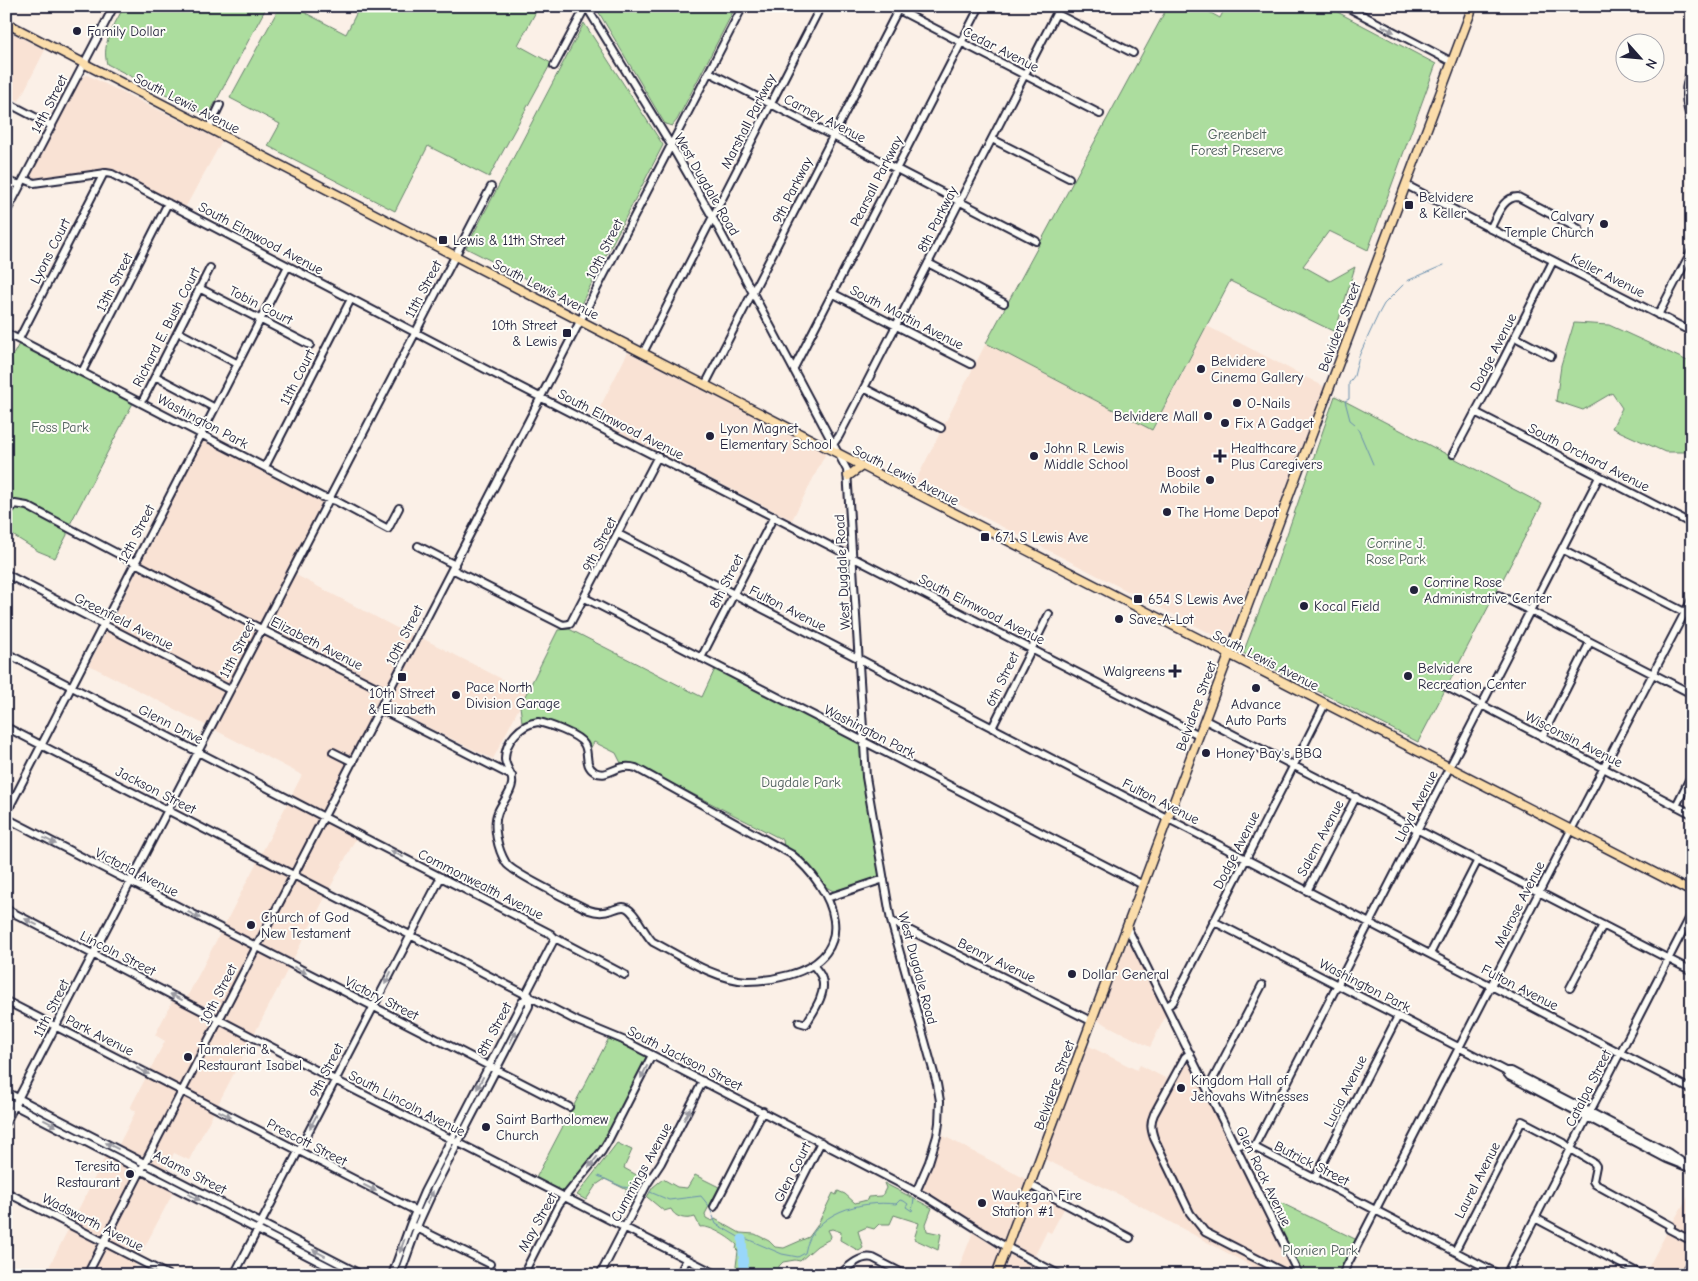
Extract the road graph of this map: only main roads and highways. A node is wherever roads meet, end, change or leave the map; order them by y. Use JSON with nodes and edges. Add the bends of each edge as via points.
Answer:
{"nodes":[{"id":1,"x":1473,"y":6,"type":"edge"},
{"id":2,"x":6,"y":23,"type":"edge"},
{"id":3,"x":862,"y":466,"type":"junction"},
{"id":4,"x":848,"y":476,"type":"road end"},
{"id":5,"x":1228,"y":655,"type":"junction"},
{"id":6,"x":1692,"y":892,"type":"edge"},
{"id":7,"x":1692,"y":1260,"type":"edge"},
{"id":8,"x":996,"y":1275,"type":"edge"},
{"id":9,"x":1684,"y":1275,"type":"edge"}],
"edges":[{"from":1,"to":5,"type":"main road","name":"Belvidere Street"},
{"from":2,"to":3,"type":"main road","name":"South Lewis Avenue"},
{"from":3,"to":4,"type":"main road"},
{"from":3,"to":5,"type":"main road","name":"South Lewis Avenue"},
{"from":5,"to":6,"type":"main road","name":"South Lewis Avenue"},
{"from":5,"to":8,"type":"main road","name":"Belvidere Street"},
{"from":7,"to":9,"type":"main road"}]}
